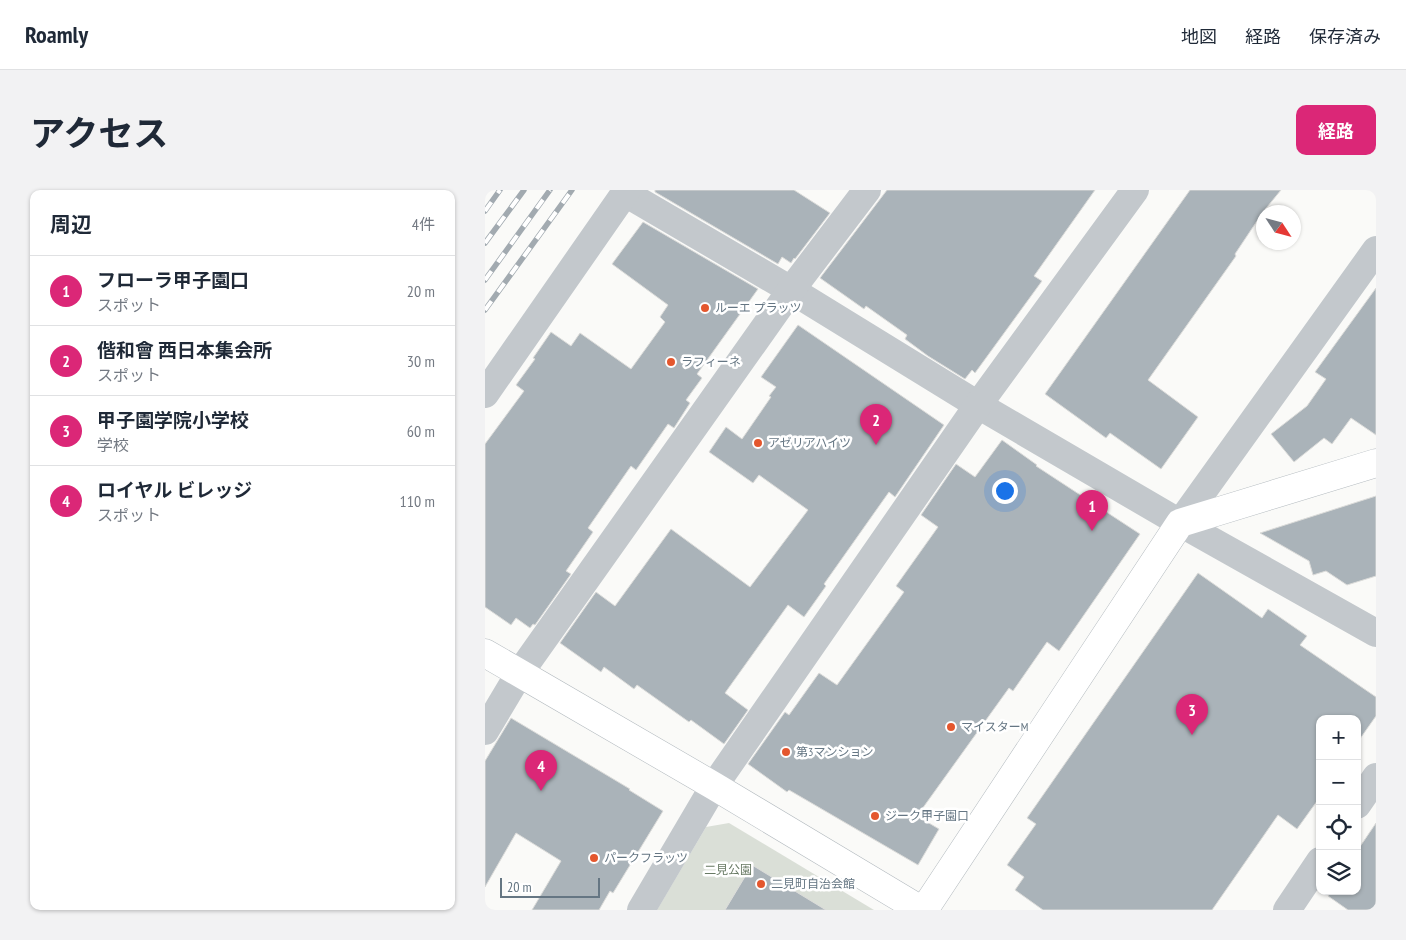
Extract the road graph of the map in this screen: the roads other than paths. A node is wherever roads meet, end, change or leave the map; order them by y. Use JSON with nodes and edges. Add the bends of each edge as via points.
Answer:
{"nodes":[{"id":1,"x":867,"y":190,"type":"edge"},
{"id":2,"x":1135,"y":190,"type":"edge"},
{"id":3,"x":626,"y":192,"type":"edge"},
{"id":4,"x":1376,"y":250,"type":"edge"},
{"id":5,"x":791,"y":290,"type":"junction"},
{"id":6,"x":485,"y":394,"type":"edge"},
{"id":7,"x":977,"y":405,"type":"junction"},
{"id":8,"x":1376,"y":463,"type":"edge"},
{"id":9,"x":1180,"y":523,"type":"junction"},
{"id":10,"x":1376,"y":633,"type":"edge"},
{"id":11,"x":485,"y":653,"type":"edge"},
{"id":12,"x":519,"y":674,"type":"junction"},
{"id":13,"x":485,"y":731,"type":"edge"},
{"id":14,"x":1376,"y":777,"type":"edge"},
{"id":15,"x":714,"y":786,"type":"junction"},
{"id":16,"x":1361,"y":799,"type":"edge"},
{"id":17,"x":1316,"y":867,"type":"edge"},
{"id":18,"x":641,"y":910,"type":"edge"},
{"id":19,"x":923,"y":910,"type":"edge"},
{"id":20,"x":1287,"y":910,"type":"edge"}],
"edges":[{"from":1,"to":5,"type":"street"},
{"from":2,"to":7,"type":"street"},
{"from":3,"to":5,"type":"street"},
{"from":3,"to":6,"type":"street"},
{"from":4,"to":9,"type":"street"},
{"from":5,"to":7,"type":"street"},
{"from":5,"to":12,"type":"street"},
{"from":7,"to":9,"type":"street"},
{"from":7,"to":15,"type":"street"},
{"from":8,"to":9,"type":"street"},
{"from":9,"to":10,"type":"street"},
{"from":9,"to":19,"type":"street"},
{"from":11,"to":12,"type":"street"},
{"from":12,"to":13,"type":"street"},
{"from":12,"to":15,"type":"street"},
{"from":14,"to":16,"type":"street"},
{"from":15,"to":18,"type":"street"},
{"from":15,"to":19,"type":"street"},
{"from":17,"to":20,"type":"street"}]}
